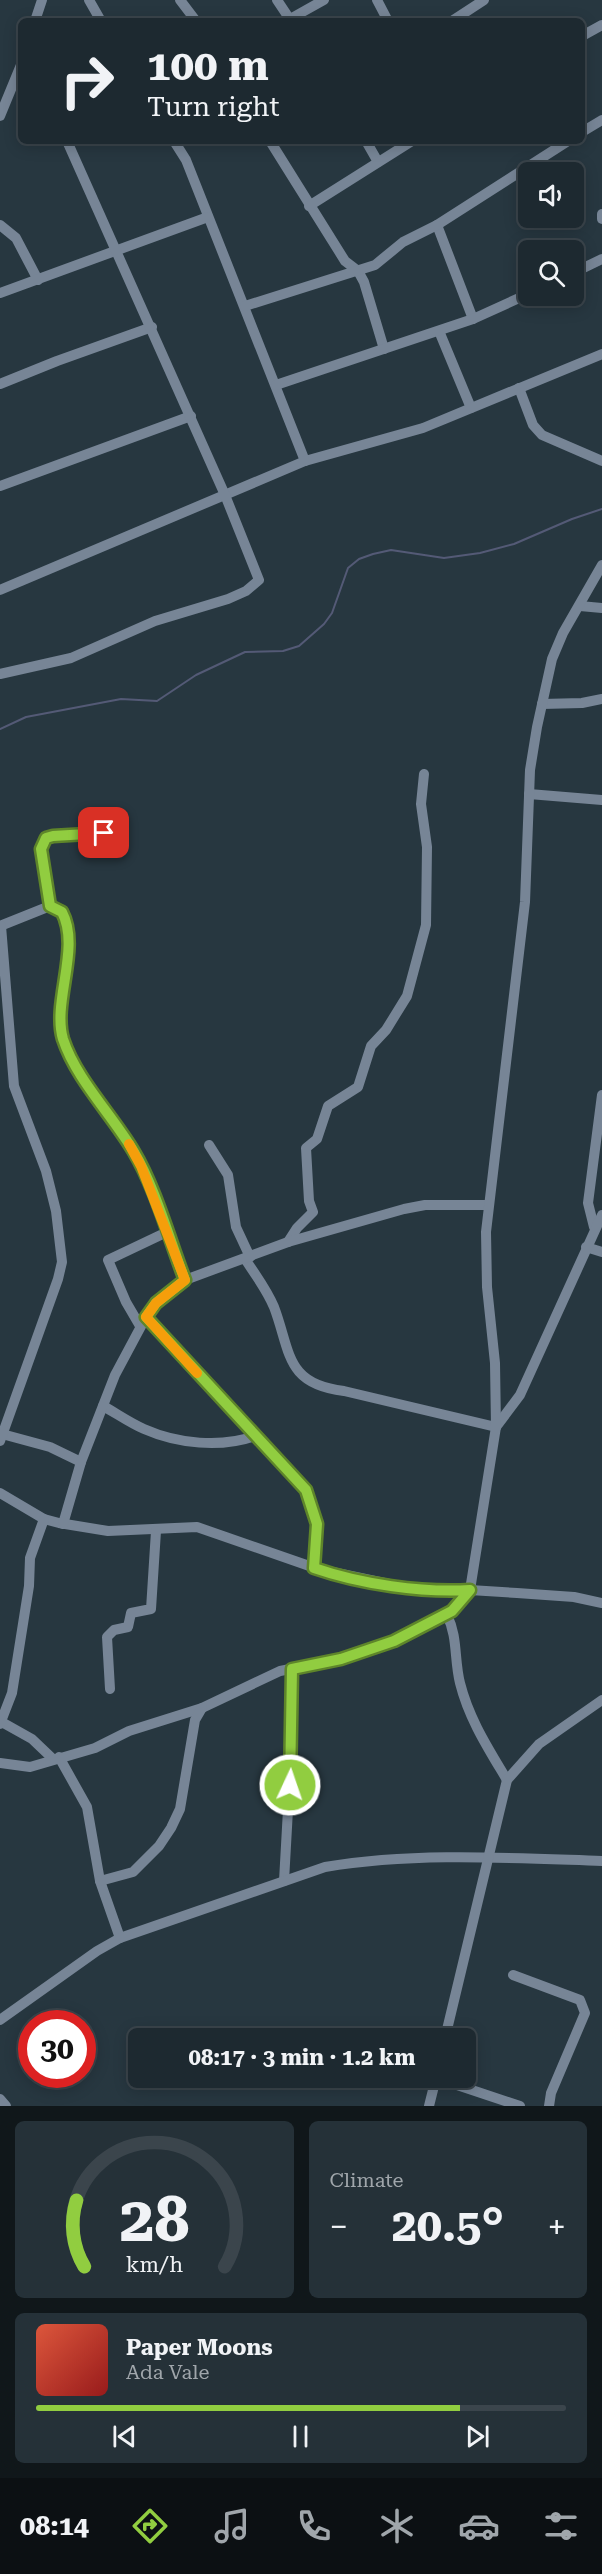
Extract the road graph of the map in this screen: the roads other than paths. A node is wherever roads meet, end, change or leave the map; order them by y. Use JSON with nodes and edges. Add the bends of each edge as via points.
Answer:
{"nodes":[{"id":1,"x":42,"y":0,"type":"edge"},
{"id":2,"x":89,"y":0,"type":"edge"},
{"id":3,"x":180,"y":0,"type":"edge"},
{"id":4,"x":277,"y":0,"type":"edge"},
{"id":5,"x":324,"y":0,"type":"edge"},
{"id":6,"x":377,"y":0,"type":"edge"},
{"id":7,"x":484,"y":0,"type":"edge"},
{"id":8,"x":36,"y":18,"type":"edge"},
{"id":9,"x":99,"y":18,"type":"edge"},
{"id":10,"x":194,"y":18,"type":"edge"},
{"id":11,"x":289,"y":18,"type":"edge"},
{"id":12,"x":293,"y":18,"type":"edge"},
{"id":13,"x":386,"y":18,"type":"edge"},
{"id":14,"x":457,"y":18,"type":"edge"},
{"id":15,"x":602,"y":25,"type":"edge"},
{"id":16,"x":585,"y":34,"type":"edge"},
{"id":17,"x":18,"y":74,"type":"edge"},
{"id":18,"x":3,"y":101,"type":"edge"},
{"id":19,"x":0,"y":116,"type":"edge"},
{"id":20,"x":602,"y":120,"type":"edge"},
{"id":21,"x":585,"y":130,"type":"edge"},
{"id":22,"x":68,"y":144,"type":"edge"},
{"id":23,"x":176,"y":144,"type":"edge"},
{"id":24,"x":272,"y":144,"type":"edge"},
{"id":25,"x":368,"y":144,"type":"edge"},
{"id":26,"x":407,"y":144,"type":"edge"},
{"id":27,"x":563,"y":144,"type":"edge"},
{"id":28,"x":378,"y":162,"type":"junction"},
{"id":29,"x":309,"y":206,"type":"junction"},
{"id":30,"x":208,"y":217,"type":"junction"},
{"id":31,"x":0,"y":225,"type":"edge"},
{"id":32,"x":437,"y":225,"type":"junction"},
{"id":33,"x":116,"y":252,"type":"junction"},
{"id":34,"x":602,"y":259,"type":"edge"},
{"id":35,"x":584,"y":268,"type":"edge"},
{"id":36,"x":358,"y":271,"type":"junction"},
{"id":37,"x":38,"y":280,"type":"junction"},
{"id":38,"x":0,"y":293,"type":"edge"},
{"id":39,"x":518,"y":299,"type":"edge"},
{"id":40,"x":244,"y":306,"type":"junction"},
{"id":41,"x":473,"y":319,"type":"junction"},
{"id":42,"x":152,"y":327,"type":"junction"},
{"id":43,"x":439,"y":330,"type":"junction"},
{"id":44,"x":384,"y":349,"type":"junction"},
{"id":45,"x":602,"y":354,"type":"edge"},
{"id":46,"x":0,"y":384,"type":"edge"},
{"id":47,"x":276,"y":386,"type":"junction"},
{"id":48,"x":519,"y":388,"type":"junction"},
{"id":49,"x":471,"y":408,"type":"junction"},
{"id":50,"x":191,"y":416,"type":"junction"},
{"id":51,"x":305,"y":461,"type":"junction"},
{"id":52,"x":602,"y":461,"type":"edge"},
{"id":53,"x":0,"y":486,"type":"edge"},
{"id":54,"x":225,"y":495,"type":"junction"},
{"id":55,"x":602,"y":565,"type":"edge"},
{"id":56,"x":0,"y":590,"type":"edge"},
{"id":57,"x":580,"y":606,"type":"junction"},
{"id":58,"x":602,"y":608,"type":"edge"},
{"id":59,"x":0,"y":674,"type":"edge"},
{"id":60,"x":602,"y":699,"type":"edge"},
{"id":61,"x":542,"y":704,"type":"junction"},
{"id":62,"x":424,"y":774,"type":"dead end"},
{"id":63,"x":529,"y":794,"type":"junction"},
{"id":64,"x":602,"y":800,"type":"edge"},
{"id":65,"x":104,"y":833,"type":"dead end"},
{"id":66,"x":50,"y":906,"type":"junction"},
{"id":67,"x":0,"y":926,"type":"edge"},
{"id":68,"x":602,"y":1095,"type":"edge"},
{"id":69,"x":209,"y":1144,"type":"dead end"},
{"id":70,"x":488,"y":1205,"type":"junction"},
{"id":71,"x":602,"y":1215,"type":"edge"},
{"id":72,"x":594,"y":1227,"type":"junction"},
{"id":73,"x":166,"y":1232,"type":"junction"},
{"id":74,"x":288,"y":1242,"type":"junction"},
{"id":75,"x":586,"y":1247,"type":"junction"},
{"id":76,"x":602,"y":1252,"type":"edge"},
{"id":77,"x":247,"y":1258,"type":"junction"},
{"id":78,"x":185,"y":1280,"type":"junction"},
{"id":79,"x":143,"y":1321,"type":"junction"},
{"id":80,"x":103,"y":1406,"type":"junction"},
{"id":81,"x":496,"y":1427,"type":"junction"},
{"id":82,"x":255,"y":1436,"type":"junction"},
{"id":83,"x":1,"y":1437,"type":"edge"},
{"id":84,"x":81,"y":1462,"type":"junction"},
{"id":85,"x":0,"y":1492,"type":"edge"},
{"id":86,"x":44,"y":1519,"type":"junction"},
{"id":87,"x":63,"y":1524,"type":"junction"},
{"id":88,"x":156,"y":1531,"type":"junction"},
{"id":89,"x":314,"y":1568,"type":"junction"},
{"id":90,"x":470,"y":1590,"type":"junction"},
{"id":91,"x":602,"y":1603,"type":"edge"},
{"id":92,"x":447,"y":1615,"type":"junction"},
{"id":93,"x":292,"y":1669,"type":"junction"},
{"id":94,"x":110,"y":1689,"type":"dead end"},
{"id":95,"x":602,"y":1700,"type":"edge"},
{"id":96,"x":202,"y":1708,"type":"junction"},
{"id":97,"x":0,"y":1722,"type":"edge"},
{"id":98,"x":56,"y":1758,"type":"junction"},
{"id":99,"x":0,"y":1763,"type":"edge"},
{"id":100,"x":507,"y":1780,"type":"junction"},
{"id":101,"x":488,"y":1858,"type":"junction"},
{"id":102,"x":602,"y":1861,"type":"edge"},
{"id":103,"x":100,"y":1881,"type":"junction"},
{"id":104,"x":284,"y":1881,"type":"junction"},
{"id":105,"x":120,"y":1938,"type":"junction"},
{"id":106,"x":513,"y":1975,"type":"dead end"},
{"id":107,"x":0,"y":2020,"type":"edge"},
{"id":108,"x":447,"y":2028,"type":"edge"},
{"id":109,"x":434,"y":2088,"type":"edge"},
{"id":110,"x":466,"y":2088,"type":"edge"},
{"id":111,"x":0,"y":2099,"type":"edge"},
{"id":112,"x":6,"y":2106,"type":"edge"},
{"id":113,"x":429,"y":2106,"type":"edge"},
{"id":114,"x":520,"y":2106,"type":"edge"},
{"id":115,"x":549,"y":2106,"type":"edge"}],
"edges":[{"from":1,"to":8,"type":"street"},
{"from":2,"to":9,"type":"street"},
{"from":3,"to":10,"type":"street"},
{"from":4,"to":11,"type":"street"},
{"from":5,"to":12,"type":"street"},
{"from":6,"to":13,"type":"street"},
{"from":7,"to":14,"type":"street"},
{"from":15,"to":16,"type":"street"},
{"from":17,"to":18,"type":"street"},
{"from":18,"to":19,"type":"street"},
{"from":20,"to":21,"type":"street"},
{"from":22,"to":33,"type":"street"},
{"from":23,"to":30,"type":"street"},
{"from":24,"to":29,"type":"street"},
{"from":25,"to":28,"type":"street"},
{"from":26,"to":28,"type":"street"},
{"from":27,"to":32,"type":"street"},
{"from":28,"to":29,"type":"street"},
{"from":29,"to":36,"type":"street","via":[[345,261]]},
{"from":30,"to":33,"type":"street"},
{"from":30,"to":40,"type":"street"},
{"from":31,"to":37,"type":"street","via":[[16,238]]},
{"from":32,"to":36,"type":"street","via":[[403,242],[375,265]]},
{"from":32,"to":41,"type":"street"},
{"from":33,"to":37,"type":"street"},
{"from":33,"to":42,"type":"street"},
{"from":34,"to":35,"type":"street"},
{"from":36,"to":40,"type":"street"},
{"from":36,"to":44,"type":"street"},
{"from":37,"to":38,"type":"street"},
{"from":39,"to":41,"type":"street"},
{"from":40,"to":47,"type":"street"},
{"from":41,"to":43,"type":"street"},
{"from":42,"to":46,"type":"street"},
{"from":42,"to":50,"type":"street"},
{"from":43,"to":44,"type":"street"},
{"from":43,"to":49,"type":"street"},
{"from":44,"to":47,"type":"street"},
{"from":45,"to":48,"type":"street"},
{"from":47,"to":51,"type":"street"},
{"from":48,"to":49,"type":"street"},
{"from":48,"to":52,"type":"street","via":[[533,425],[542,435]]},
{"from":49,"to":51,"type":"street","via":[[415,430]]},
{"from":50,"to":53,"type":"street"},
{"from":50,"to":54,"type":"street"},
{"from":51,"to":54,"type":"street"},
{"from":54,"to":56,"type":"street"},
{"from":54,"to":59,"type":"street","via":[[259,580],[246,591],[155,621],[71,658]]},
{"from":55,"to":57,"type":"street"},
{"from":57,"to":58,"type":"street"},
{"from":57,"to":61,"type":"street","via":[[552,659]]},
{"from":60,"to":61,"type":"street"},
{"from":61,"to":63,"type":"street"},
{"from":62,"to":74,"type":"street","via":[[421,804],[426,847],[426,925],[407,996],[371,1046],[358,1087],[328,1106],[317,1139],[306,1148],[313,1212]]},
{"from":63,"to":64,"type":"street"},
{"from":63,"to":70,"type":"street","via":[[525,902]]},
{"from":65,"to":66,"type":"street","via":[[46,838],[41,849]]},
{"from":66,"to":67,"type":"street"},
{"from":66,"to":73,"type":"street","via":[[62,912],[67,932],[60,1017],[64,1041],[135,1153]]},
{"from":67,"to":83,"type":"street","via":[[14,1086],[46,1171],[62,1262]]},
{"from":68,"to":72,"type":"street","via":[[588,1203]]},
{"from":69,"to":77,"type":"street","via":[[228,1175],[236,1227]]},
{"from":70,"to":74,"type":"street","via":[[425,1205]]},
{"from":70,"to":81,"type":"street","via":[[487,1287],[495,1363]]},
{"from":71,"to":72,"type":"street"},
{"from":72,"to":75,"type":"street"},
{"from":73,"to":78,"type":"street"},
{"from":73,"to":79,"type":"street","via":[[108,1260],[126,1302]]},
{"from":74,"to":77,"type":"street"},
{"from":75,"to":76,"type":"street"},
{"from":75,"to":81,"type":"street","via":[[520,1395]]},
{"from":77,"to":78,"type":"street"},
{"from":77,"to":81,"type":"street","via":[[272,1300],[290,1362],[305,1378],[325,1389]]},
{"from":78,"to":79,"type":"street","via":[[156,1303]]},
{"from":79,"to":80,"type":"street"},
{"from":79,"to":82,"type":"street"},
{"from":80,"to":82,"type":"street","via":[[144,1429],[178,1439],[216,1443]]},
{"from":80,"to":84,"type":"street"},
{"from":81,"to":90,"type":"street"},
{"from":82,"to":89,"type":"street","via":[[306,1490],[317,1524]]},
{"from":83,"to":84,"type":"street","via":[[50,1447]]},
{"from":84,"to":87,"type":"street"},
{"from":85,"to":86,"type":"street"},
{"from":86,"to":87,"type":"street"},
{"from":86,"to":97,"type":"street","via":[[30,1558],[12,1693]]},
{"from":87,"to":88,"type":"street","via":[[108,1531]]},
{"from":88,"to":89,"type":"street","via":[[197,1527]]},
{"from":88,"to":94,"type":"street","via":[[151,1609],[131,1613],[128,1627],[107,1636]]},
{"from":89,"to":90,"type":"street","via":[[412,1589]]},
{"from":90,"to":91,"type":"street","via":[[574,1597]]},
{"from":90,"to":92,"type":"street"},
{"from":92,"to":93,"type":"street","via":[[355,1655]]},
{"from":92,"to":100,"type":"street","via":[[456,1634],[459,1681],[470,1718]]},
{"from":93,"to":96,"type":"street","via":[[261,1678]]},
{"from":93,"to":104,"type":"street"},
{"from":95,"to":100,"type":"street","via":[[539,1744]]},
{"from":96,"to":98,"type":"street","via":[[129,1731],[95,1748]]},
{"from":96,"to":103,"type":"street","via":[[195,1720],[180,1809],[171,1828],[133,1872]]},
{"from":97,"to":98,"type":"street","via":[[32,1739]]},
{"from":98,"to":99,"type":"street","via":[[48,1764],[30,1767]]},
{"from":98,"to":103,"type":"street","via":[[87,1807]]},
{"from":100,"to":101,"type":"street"},
{"from":101,"to":102,"type":"street"},
{"from":101,"to":104,"type":"street","via":[[354,1862]]},
{"from":101,"to":108,"type":"street"},
{"from":103,"to":105,"type":"street"},
{"from":104,"to":105,"type":"street"},
{"from":105,"to":107,"type":"street"},
{"from":106,"to":115,"type":"street","via":[[580,2000],[585,2008]]},
{"from":109,"to":113,"type":"street"},
{"from":110,"to":114,"type":"street"},
{"from":111,"to":112,"type":"street"}]}
